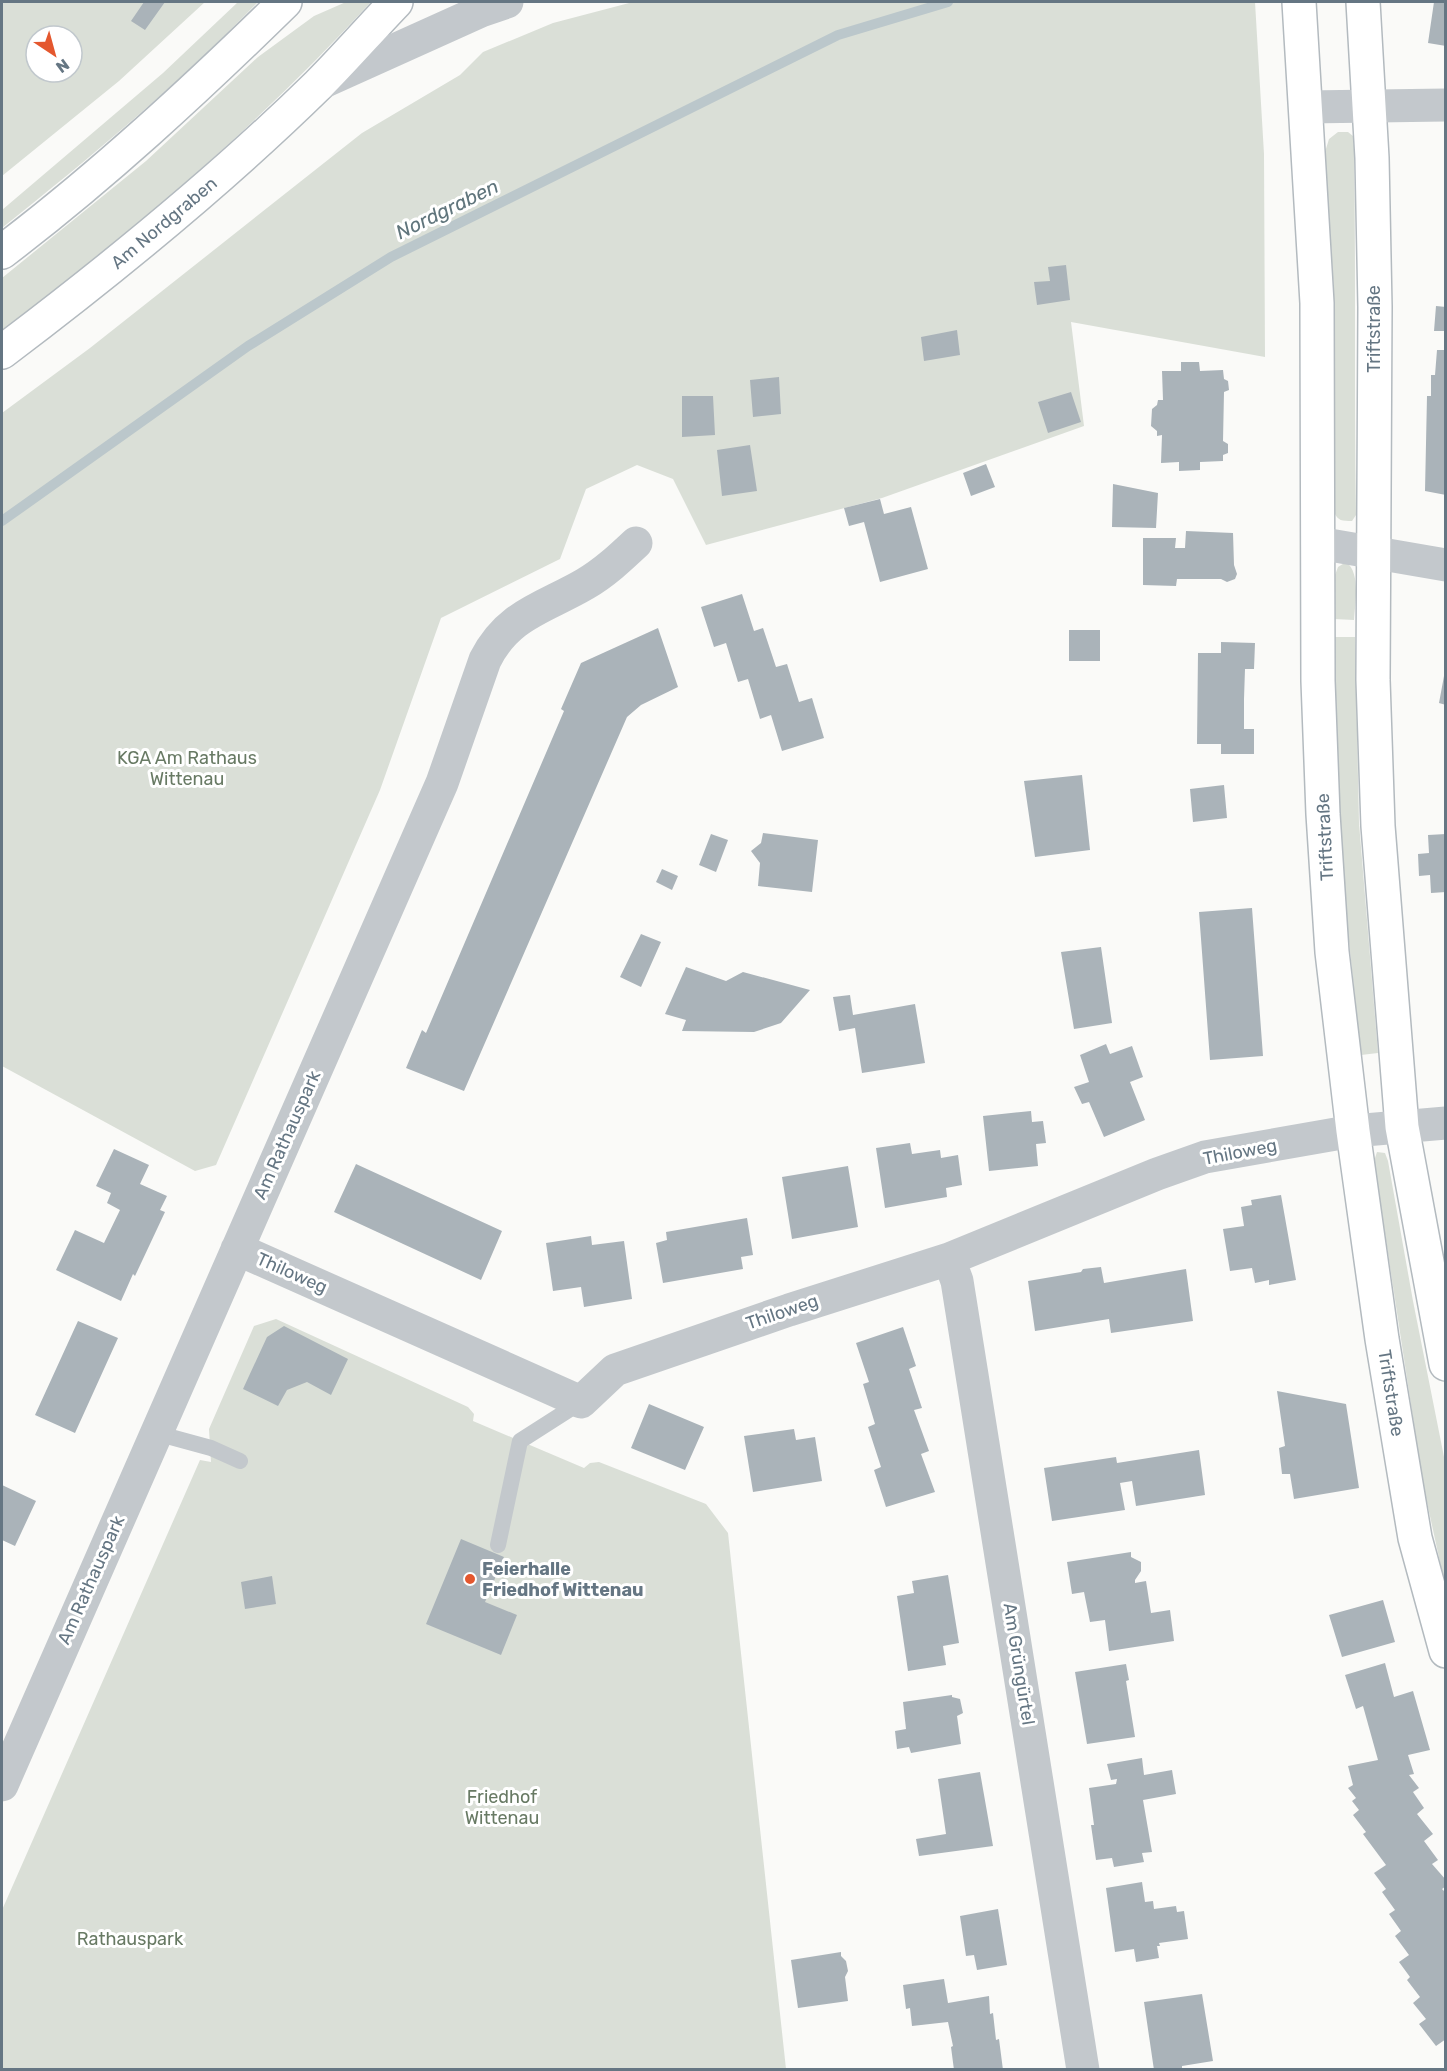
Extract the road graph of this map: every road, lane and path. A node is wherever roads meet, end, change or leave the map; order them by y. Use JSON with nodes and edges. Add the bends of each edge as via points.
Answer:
{"nodes":[{"id":1,"x":285,"y":2,"type":"edge"},
{"id":2,"x":396,"y":2,"type":"edge"},
{"id":3,"x":507,"y":2,"type":"edge"},
{"id":4,"x":1299,"y":2,"type":"edge"},
{"id":5,"x":1363,"y":2,"type":"edge"},
{"id":6,"x":318,"y":84,"type":"junction"},
{"id":7,"x":1446,"y":105,"type":"edge"},
{"id":8,"x":1370,"y":106,"type":"junction"},
{"id":9,"x":1306,"y":107,"type":"junction"},
{"id":10,"x":2,"y":252,"type":"edge"},
{"id":11,"x":2,"y":352,"type":"edge"},
{"id":12,"x":636,"y":543,"type":"dead end"},
{"id":13,"x":1318,"y":543,"type":"junction"},
{"id":14,"x":1373,"y":553,"type":"junction"},
{"id":15,"x":1446,"y":565,"type":"edge"},
{"id":16,"x":1446,"y":1123,"type":"edge"},
{"id":17,"x":1402,"y":1127,"type":"junction"},
{"id":18,"x":1353,"y":1131,"type":"junction"},
{"id":19,"x":237,"y":1249,"type":"junction"},
{"id":20,"x":950,"y":1259,"type":"junction"},
{"id":21,"x":1446,"y":1364,"type":"edge"},
{"id":22,"x":581,"y":1402,"type":"junction"},
{"id":23,"x":156,"y":1433,"type":"junction"},
{"id":24,"x":240,"y":1461,"type":"dead end"},
{"id":25,"x":498,"y":1545,"type":"dead end"},
{"id":26,"x":1446,"y":1651,"type":"edge"},
{"id":27,"x":6,"y":1764,"type":"edge"},
{"id":28,"x":1083,"y":2070,"type":"edge"}],
"edges":[{"from":1,"to":10,"type":"main road","via":[[103,171]]},
{"from":2,"to":6,"type":"main road","name":"Am Nordgraben"},
{"from":3,"to":6,"type":"street","name":"Am Nordgraben"},
{"from":4,"to":9,"type":"main road","name":"Triftstraße"},
{"from":5,"to":8,"type":"main road","name":"Triftstraße"},
{"from":6,"to":11,"type":"main road","name":"Am Nordgraben","via":[[148,239]]},
{"from":7,"to":8,"type":"street"},
{"from":8,"to":9,"type":"street"},
{"from":8,"to":14,"type":"main road","name":"Triftstraße","via":[[1375,307]]},
{"from":9,"to":13,"type":"main road","name":"Triftstraße","via":[[1317,303]]},
{"from":12,"to":19,"type":"street","name":"Am Rathauspark","via":[[586,583],[518,618],[492,646],[442,783]]},
{"from":13,"to":14,"type":"street"},
{"from":13,"to":18,"type":"main road","name":"Triftstraße","via":[[1323,814],[1332,952]]},
{"from":14,"to":15,"type":"street"},
{"from":14,"to":17,"type":"main road","name":"Triftstraße","via":[[1378,826]]},
{"from":16,"to":17,"type":"street"},
{"from":17,"to":18,"type":"street"},
{"from":17,"to":21,"type":"main road","name":"Triftstraße"},
{"from":18,"to":20,"type":"street","name":"Thiloweg","via":[[1205,1157]]},
{"from":18,"to":26,"type":"main road","name":"Triftstraße","via":[[1415,1538]]},
{"from":19,"to":22,"type":"street","name":"Thiloweg"},
{"from":19,"to":23,"type":"street","name":"Am Rathauspark"},
{"from":20,"to":22,"type":"street","name":"Thiloweg","via":[[615,1370]]},
{"from":20,"to":28,"type":"street","name":"Am Grüngürtel","via":[[959,1293]]},
{"from":22,"to":25,"type":"lane","via":[[520,1441]]},
{"from":23,"to":24,"type":"lane","via":[[211,1448]]},
{"from":23,"to":27,"type":"street","name":"Am Rathauspark"}]}
